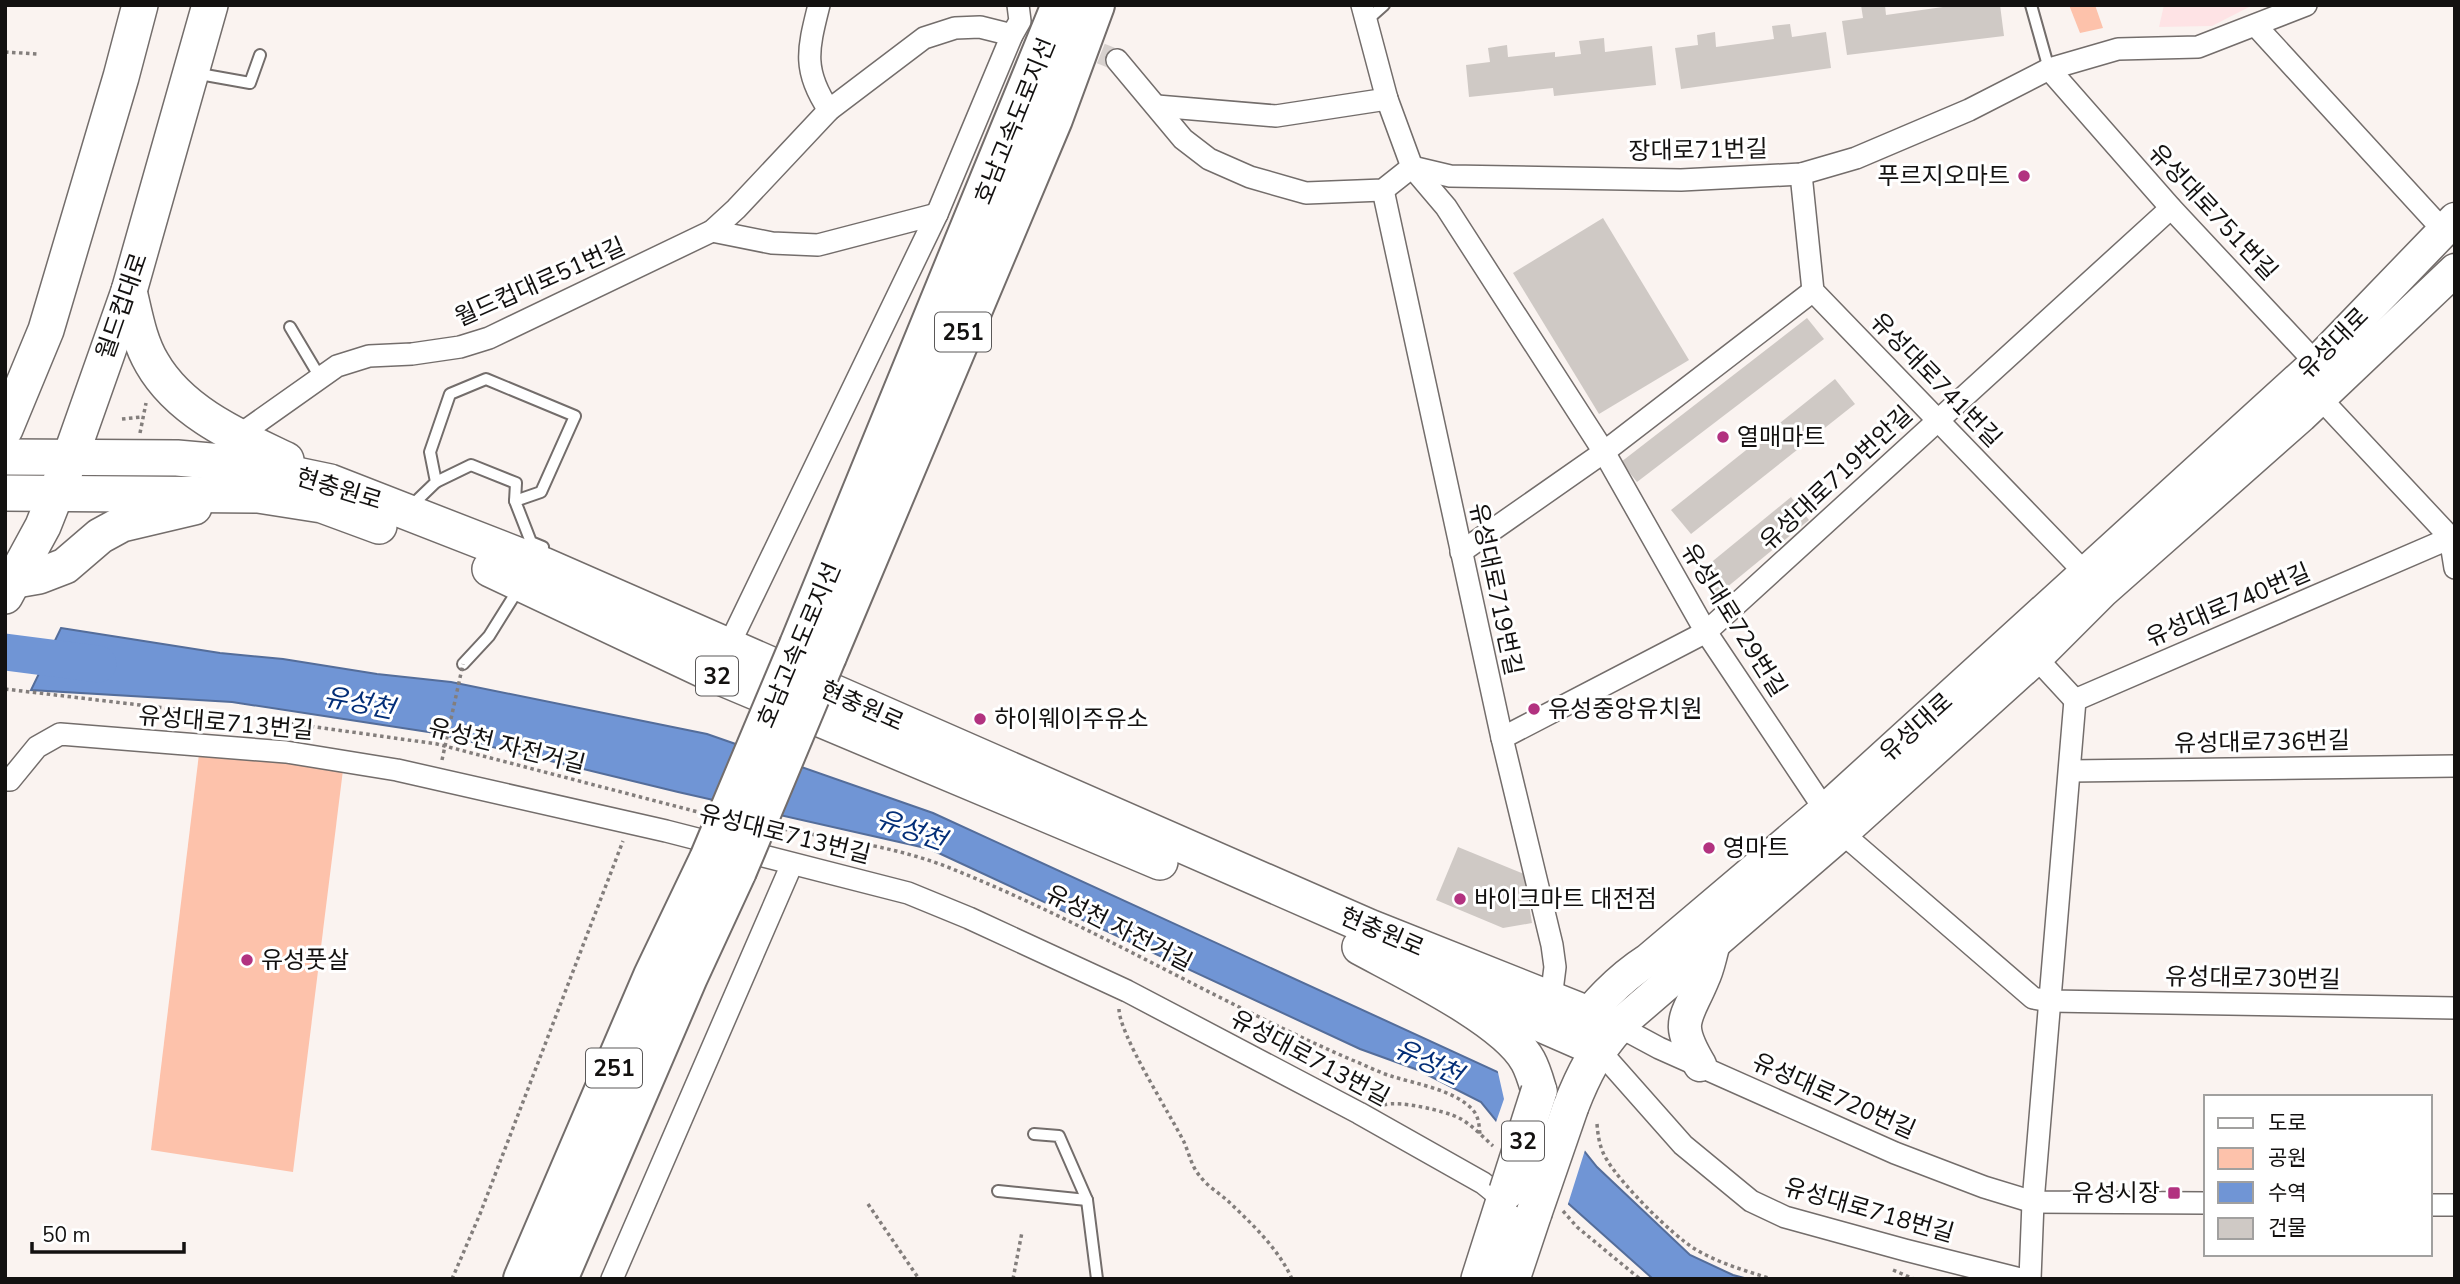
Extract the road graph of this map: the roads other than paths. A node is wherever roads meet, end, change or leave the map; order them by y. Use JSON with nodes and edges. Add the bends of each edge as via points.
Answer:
{"nodes":[{"id":1,"x":140,"y":5,"type":"edge"},
{"id":2,"x":210,"y":5,"type":"edge"},
{"id":3,"x":819,"y":5,"type":"edge"},
{"id":4,"x":1095,"y":5,"type":"edge"},
{"id":5,"x":1384,"y":5,"type":"edge"},
{"id":6,"x":2031,"y":5,"type":"edge"},
{"id":7,"x":2306,"y":5,"type":"edge"},
{"id":8,"x":1364,"y":13,"type":"edge"},
{"id":9,"x":1029,"y":19,"type":"edge"},
{"id":10,"x":2256,"y":26,"type":"junction"},
{"id":11,"x":260,"y":55,"type":"dead end"},
{"id":12,"x":1117,"y":60,"type":"tunnel mouth"},
{"id":13,"x":2049,"y":69,"type":"junction"},
{"id":14,"x":191,"y":73,"type":"junction"},
{"id":15,"x":1387,"y":99,"type":"junction"},
{"id":16,"x":1157,"y":106,"type":"junction"},
{"id":17,"x":829,"y":110,"type":"junction"},
{"id":18,"x":1412,"y":167,"type":"junction"},
{"id":19,"x":1801,"y":174,"type":"junction"},
{"id":20,"x":1382,"y":190,"type":"junction"},
{"id":21,"x":2171,"y":208,"type":"junction"},
{"id":22,"x":937,"y":214,"type":"junction"},
{"id":23,"x":2449,"y":225,"type":"edge"},
{"id":24,"x":712,"y":232,"type":"junction"},
{"id":25,"x":2455,"y":270,"type":"edge"},
{"id":26,"x":129,"y":291,"type":"junction"},
{"id":27,"x":1813,"y":291,"type":"junction"},
{"id":28,"x":290,"y":327,"type":"dead end"},
{"id":29,"x":46,"y":330,"type":"junction"},
{"id":30,"x":2316,"y":363,"type":"junction"},
{"id":31,"x":5,"y":377,"type":"edge"},
{"id":32,"x":321,"y":379,"type":"junction"},
{"id":33,"x":2320,"y":398,"type":"junction"},
{"id":34,"x":1937,"y":420,"type":"junction"},
{"id":35,"x":5,"y":429,"type":"edge"},
{"id":36,"x":238,"y":436,"type":"junction"},
{"id":37,"x":1604,"y":452,"type":"junction"},
{"id":38,"x":5,"y":457,"type":"edge"},
{"id":39,"x":70,"y":458,"type":"junction"},
{"id":40,"x":330,"y":482,"type":"junction"},
{"id":41,"x":436,"y":482,"type":"junction"},
{"id":42,"x":5,"y":493,"type":"edge"},
{"id":43,"x":55,"y":494,"type":"junction"},
{"id":44,"x":258,"y":495,"type":"junction"},
{"id":45,"x":515,"y":501,"type":"junction"},
{"id":46,"x":406,"y":511,"type":"junction"},
{"id":47,"x":2452,"y":536,"type":"edge"},
{"id":48,"x":551,"y":551,"type":"dead end"},
{"id":49,"x":1461,"y":552,"type":"junction"},
{"id":50,"x":2455,"y":568,"type":"edge"},
{"id":51,"x":523,"y":582,"type":"junction"},
{"id":52,"x":2094,"y":582,"type":"junction"},
{"id":53,"x":11,"y":588,"type":"edge"},
{"id":54,"x":1706,"y":632,"type":"junction"},
{"id":55,"x":728,"y":647,"type":"junction"},
{"id":56,"x":813,"y":650,"type":"junction"},
{"id":57,"x":2036,"y":658,"type":"junction"},
{"id":58,"x":463,"y":664,"type":"road end"},
{"id":59,"x":2075,"y":700,"type":"junction"},
{"id":60,"x":1502,"y":738,"type":"junction"},
{"id":61,"x":2455,"y":766,"type":"edge"},
{"id":62,"x":2070,"y":771,"type":"junction"},
{"id":63,"x":7,"y":783,"type":"edge"},
{"id":64,"x":1834,"y":822,"type":"junction"},
{"id":65,"x":792,"y":864,"type":"junction"},
{"id":66,"x":723,"y":865,"type":"junction"},
{"id":67,"x":1713,"y":945,"type":"junction"},
{"id":68,"x":1360,"y":947,"type":"junction"},
{"id":69,"x":1551,"y":999,"type":"junction"},
{"id":70,"x":2050,"y":1001,"type":"junction"},
{"id":71,"x":2455,"y":1008,"type":"edge"},
{"id":72,"x":1593,"y":1031,"type":"junction"},
{"id":73,"x":1700,"y":1065,"type":"junction"},
{"id":74,"x":1539,"y":1091,"type":"junction"},
{"id":75,"x":1034,"y":1134,"type":"dead end"},
{"id":76,"x":998,"y":1192,"type":"dead end"},
{"id":77,"x":1087,"y":1200,"type":"junction"},
{"id":78,"x":1515,"y":1202,"type":"junction"},
{"id":79,"x":2033,"y":1202,"type":"junction"},
{"id":80,"x":2204,"y":1203,"type":"edge"},
{"id":81,"x":2432,"y":1205,"type":"edge"},
{"id":82,"x":2455,"y":1205,"type":"edge"},
{"id":83,"x":523,"y":1279,"type":"edge"},
{"id":84,"x":558,"y":1279,"type":"edge"},
{"id":85,"x":612,"y":1279,"type":"edge"},
{"id":86,"x":1097,"y":1279,"type":"edge"},
{"id":87,"x":1479,"y":1279,"type":"edge"},
{"id":88,"x":1512,"y":1279,"type":"edge"},
{"id":89,"x":2020,"y":1279,"type":"edge"},
{"id":90,"x":2030,"y":1279,"type":"edge"}],
"edges":[{"from":1,"to":29,"type":"main road"},
{"from":2,"to":14,"type":"main road","name":"월드컵대로"},
{"from":3,"to":17,"type":"street","via":[[808,56],[818,94]]},
{"from":4,"to":56,"type":"highway","name":"호남고속도로지선","number":"251","via":[[1047,132]]},
{"from":5,"to":8,"type":"lane"},
{"from":6,"to":13,"type":"lane"},
{"from":7,"to":10,"type":"street","name":"장대로71번길"},
{"from":8,"to":15,"type":"street","name":"유성대로729번길"},
{"from":9,"to":17,"type":"street","name":"월드컵대로51번길","via":[[955,28],[924,38]]},
{"from":9,"to":22,"type":"street"},
{"from":9,"to":56,"type":"highway","name":"호남고속도로지선","number":"251"},
{"from":10,"to":13,"type":"street","name":"장대로71번길","via":[[2198,47],[2118,49]]},
{"from":10,"to":23,"type":"street","name":"유성대로"},
{"from":11,"to":14,"type":"lane","via":[[250,83]]},
{"from":12,"to":16,"type":"street"},
{"from":13,"to":19,"type":"street","name":"장대로71번길","via":[[1969,110],[1856,158]]},
{"from":13,"to":21,"type":"street","name":"유성대로751번길"},
{"from":14,"to":26,"type":"main road","name":"월드컵대로"},
{"from":15,"to":16,"type":"street","via":[[1276,116]]},
{"from":15,"to":18,"type":"street","name":"유성대로729번길"},
{"from":16,"to":20,"type":"street","via":[[1182,139],[1209,159],[1250,177],[1306,193]]},
{"from":17,"to":24,"type":"street","name":"월드컵대로51번길"},
{"from":18,"to":19,"type":"street","name":"장대로71번길","via":[[1450,176],[1681,180]]},
{"from":18,"to":20,"type":"street"},
{"from":18,"to":37,"type":"street","name":"유성대로729번길","via":[[1446,207]]},
{"from":19,"to":27,"type":"street"},
{"from":20,"to":49,"type":"street","name":"유성대로719번길"},
{"from":21,"to":30,"type":"street","name":"유성대로751번길"},
{"from":21,"to":34,"type":"street","name":"유성대로719번안길"},
{"from":22,"to":24,"type":"street","via":[[818,245],[772,243]]},
{"from":22,"to":55,"type":"street"},
{"from":23,"to":30,"type":"main road","name":"유성대로","number":"32"},
{"from":24,"to":32,"type":"street","name":"월드컵대로51번길","via":[[489,338],[460,347],[369,356],[337,366]]},
{"from":25,"to":33,"type":"main road","name":"유성대로","number":"32"},
{"from":26,"to":36,"type":"main road","via":[[138,331],[162,378],[178,395]]},
{"from":26,"to":39,"type":"main road","name":"월드컵대로"},
{"from":27,"to":34,"type":"street","name":"유성대로741번길"},
{"from":27,"to":37,"type":"street"},
{"from":28,"to":32,"type":"lane"},
{"from":29,"to":31,"type":"main road"},
{"from":29,"to":35,"type":"main road"},
{"from":30,"to":33,"type":"street"},
{"from":30,"to":52,"type":"main road","name":"유성대로","number":"32"},
{"from":32,"to":36,"type":"street","name":"월드컵대로51번길"},
{"from":33,"to":47,"type":"street"},
{"from":33,"to":52,"type":"main road","name":"유성대로","number":"32"},
{"from":34,"to":52,"type":"street","name":"유성대로741번길"},
{"from":34,"to":54,"type":"street","name":"유성대로719번안길"},
{"from":36,"to":40,"type":"main road"},
{"from":37,"to":49,"type":"street"},
{"from":37,"to":54,"type":"street","name":"유성대로729번길"},
{"from":38,"to":39,"type":"main road","name":"현충원로","number":"32"},
{"from":39,"to":40,"type":"main road","name":"현충원로","number":"32","via":[[177,458],[244,464]]},
{"from":39,"to":43,"type":"main road","name":"월드컵대로"},
{"from":40,"to":46,"type":"main road","name":"현충원로","number":"32"},
{"from":41,"to":45,"type":"lane","via":[[471,465],[516,484]]},
{"from":41,"to":45,"type":"lane","via":[[429,452],[450,394],[486,379],[575,416],[541,492]]},
{"from":41,"to":46,"type":"lane"},
{"from":42,"to":43,"type":"main road","name":"현충원로","number":"32"},
{"from":43,"to":44,"type":"main road","name":"현충원로","number":"32"},
{"from":43,"to":53,"type":"main road","name":"월드컵대로"},
{"from":44,"to":51,"type":"main road","name":"현충원로","number":"32","via":[[322,505]]},
{"from":44,"to":53,"type":"main road","via":[[208,502],[122,524],[65,566]]},
{"from":45,"to":48,"type":"lane","via":[[531,542]]},
{"from":46,"to":55,"type":"main road","name":"현충원로","number":"32","via":[[576,574]]},
{"from":47,"to":50,"type":"street"},
{"from":47,"to":59,"type":"street","name":"유성대로740번길"},
{"from":49,"to":60,"type":"street","name":"유성대로719번길"},
{"from":51,"to":58,"type":"lane","via":[[489,636]]},
{"from":51,"to":68,"type":"main road","name":"현충원로","number":"32","via":[[706,671]]},
{"from":52,"to":57,"type":"main road","name":"유성대로","number":"32"},
{"from":52,"to":64,"type":"main road","name":"유성대로","number":"32"},
{"from":54,"to":60,"type":"street","name":"유성대로719번안길"},
{"from":54,"to":64,"type":"street","name":"유성대로729번길"},
{"from":55,"to":69,"type":"main road","name":"현충원로","number":"32","via":[[1369,927]]},
{"from":56,"to":66,"type":"highway","name":"호남고속도로지선","number":"251","bridge":true},
{"from":57,"to":59,"type":"street"},
{"from":57,"to":64,"type":"main road","name":"유성대로","number":"32"},
{"from":59,"to":62,"type":"street"},
{"from":60,"to":69,"type":"street","name":"유성대로719번길","via":[[1552,944]]},
{"from":61,"to":62,"type":"street","name":"유성대로736번길"},
{"from":62,"to":70,"type":"street"},
{"from":63,"to":65,"type":"street","name":"유성대로713번길","via":[[37,747],[60,734],[286,752],[410,772]]},
{"from":64,"to":67,"type":"main road","name":"유성대로","number":"32"},
{"from":64,"to":70,"type":"street","name":"유성대로730번길","via":[[2033,998]]},
{"from":64,"to":72,"type":"main road","name":"유성대로","number":"32","via":[[1624,976]]},
{"from":65,"to":78,"type":"street","name":"유성대로713번길","via":[[908,892],[970,918],[1126,991]]},
{"from":65,"to":85,"type":"street"},
{"from":66,"to":83,"type":"highway","name":"호남고속도로지선","number":"251","via":[[653,976]]},
{"from":66,"to":84,"type":"highway","name":"호남고속도로지선","number":"251","via":[[688,977]]},
{"from":67,"to":72,"type":"main road","name":"유성대로","number":"32","via":[[1647,999]]},
{"from":67,"to":73,"type":"main road","via":[[1683,1023],[1687,1044]]},
{"from":68,"to":72,"type":"main road"},
{"from":68,"to":74,"type":"main road","via":[[1452,998],[1513,1041],[1528,1061]]},
{"from":69,"to":72,"type":"main road","name":"현충원로","number":"32"},
{"from":70,"to":71,"type":"street","name":"유성대로730번길"},
{"from":70,"to":79,"type":"street"},
{"from":72,"to":73,"type":"street","name":"유성대로720번길","via":[[1659,1048]]},
{"from":72,"to":74,"type":"main road","name":"유성대로","number":"32","via":[[1556,1057]]},
{"from":72,"to":78,"type":"main road","name":"유성대로","number":"32","bridge":true,"via":[[1584,1072],[1584,1115]]},
{"from":72,"to":89,"type":"street","name":"유성대로718번길","via":[[1683,1144],[1751,1201],[1798,1221]]},
{"from":73,"to":79,"type":"street","name":"유성대로720번길","via":[[1895,1153]]},
{"from":74,"to":78,"type":"main road","name":"유성대로","number":"32","bridge":true},
{"from":75,"to":77,"type":"lane","via":[[1059,1136]]},
{"from":76,"to":77,"type":"lane"},
{"from":77,"to":86,"type":"lane"},
{"from":78,"to":87,"type":"main road","name":"유성대로","number":"32"},
{"from":78,"to":88,"type":"main road"},
{"from":79,"to":80,"type":"street","name":"유성대로720번길"},
{"from":79,"to":90,"type":"street"},
{"from":81,"to":82,"type":"street"}]}
